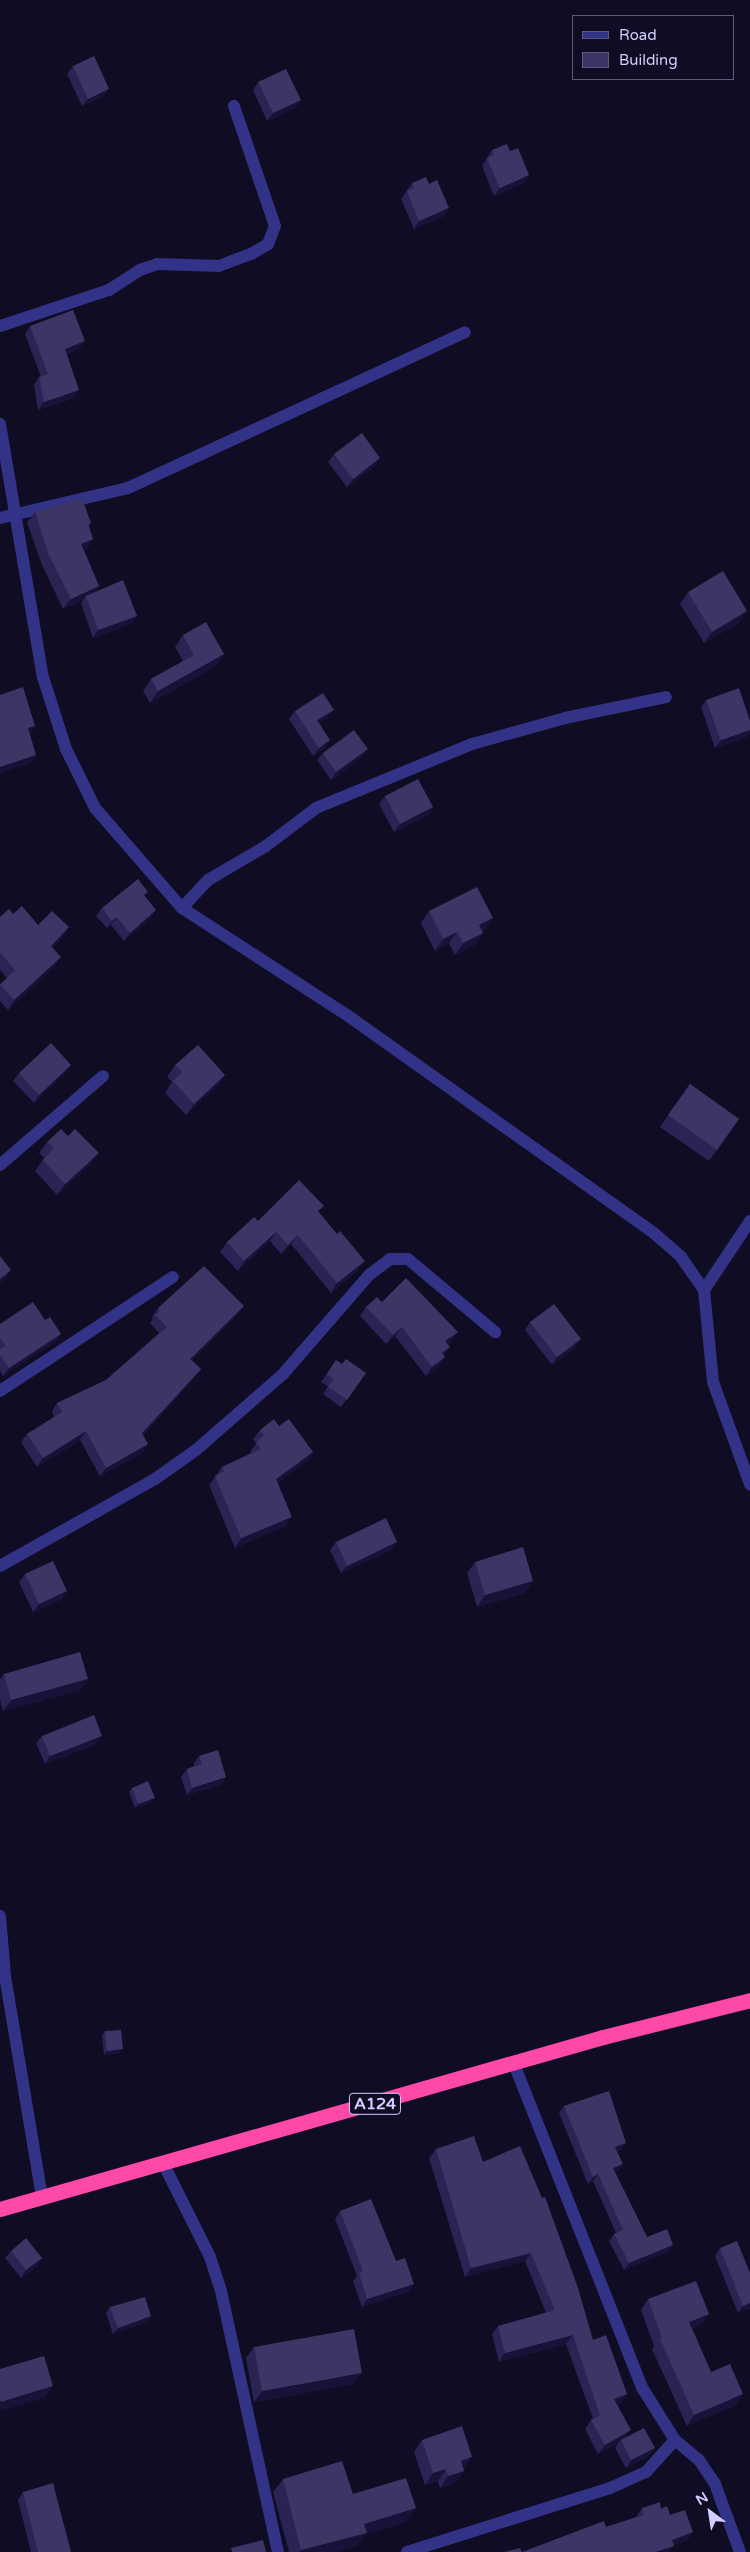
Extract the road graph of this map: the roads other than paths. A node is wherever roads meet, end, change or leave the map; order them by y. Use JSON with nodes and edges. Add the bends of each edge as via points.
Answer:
{"nodes":[{"id":1,"x":234,"y":106,"type":"dead end"},
{"id":2,"x":0,"y":326,"type":"edge"},
{"id":3,"x":465,"y":332,"type":"dead end"},
{"id":4,"x":0,"y":424,"type":"edge"},
{"id":5,"x":14,"y":515,"type":"junction"},
{"id":6,"x":0,"y":518,"type":"edge"},
{"id":7,"x":666,"y":697,"type":"dead end"},
{"id":8,"x":182,"y":908,"type":"junction"},
{"id":9,"x":103,"y":1076,"type":"dead end"},
{"id":10,"x":0,"y":1165,"type":"edge"},
{"id":11,"x":750,"y":1221,"type":"edge"},
{"id":12,"x":173,"y":1277,"type":"dead end"},
{"id":13,"x":704,"y":1290,"type":"junction"},
{"id":14,"x":495,"y":1332,"type":"dead end"},
{"id":15,"x":0,"y":1391,"type":"edge"},
{"id":16,"x":750,"y":1484,"type":"edge"},
{"id":17,"x":0,"y":1566,"type":"edge"},
{"id":18,"x":0,"y":1916,"type":"edge"},
{"id":19,"x":750,"y":2000,"type":"edge"},
{"id":20,"x":514,"y":2064,"type":"junction"},
{"id":21,"x":163,"y":2163,"type":"junction"},
{"id":22,"x":42,"y":2197,"type":"junction"},
{"id":23,"x":0,"y":2210,"type":"edge"},
{"id":24,"x":675,"y":2440,"type":"junction"},
{"id":25,"x":278,"y":2552,"type":"edge"},
{"id":26,"x":407,"y":2552,"type":"edge"},
{"id":27,"x":740,"y":2552,"type":"edge"}],
"edges":[{"from":1,"to":2,"type":"street","via":[[275,226],[268,244],[252,254],[219,266],[157,264],[140,270],[108,290]]},
{"from":3,"to":5,"type":"street","via":[[128,488]]},
{"from":4,"to":5,"type":"street"},
{"from":5,"to":6,"type":"street"},
{"from":5,"to":8,"type":"street","via":[[43,677],[66,749],[95,808]]},
{"from":7,"to":8,"type":"street","via":[[565,718],[472,744],[316,808],[266,846],[208,880]]},
{"from":8,"to":13,"type":"street","via":[[347,1015],[647,1228],[681,1257]]},
{"from":9,"to":10,"type":"street"},
{"from":11,"to":13,"type":"street"},
{"from":12,"to":15,"type":"street"},
{"from":13,"to":16,"type":"street","via":[[713,1382]]},
{"from":14,"to":17,"type":"street","via":[[408,1260],[390,1260],[369,1275],[283,1374],[196,1450],[155,1479]]},
{"from":18,"to":22,"type":"street","via":[[5,1976]]},
{"from":19,"to":20,"type":"highway","number":"A124","via":[[603,2037]]},
{"from":20,"to":21,"type":"highway","number":"A124"},
{"from":20,"to":24,"type":"street","via":[[643,2389]]},
{"from":21,"to":22,"type":"highway","number":"A124"},
{"from":21,"to":25,"type":"street","via":[[210,2257]]},
{"from":22,"to":23,"type":"highway","number":"A124"},
{"from":24,"to":26,"type":"street","via":[[646,2472],[610,2488]]},
{"from":24,"to":27,"type":"street","via":[[699,2460],[715,2484]]}]}
